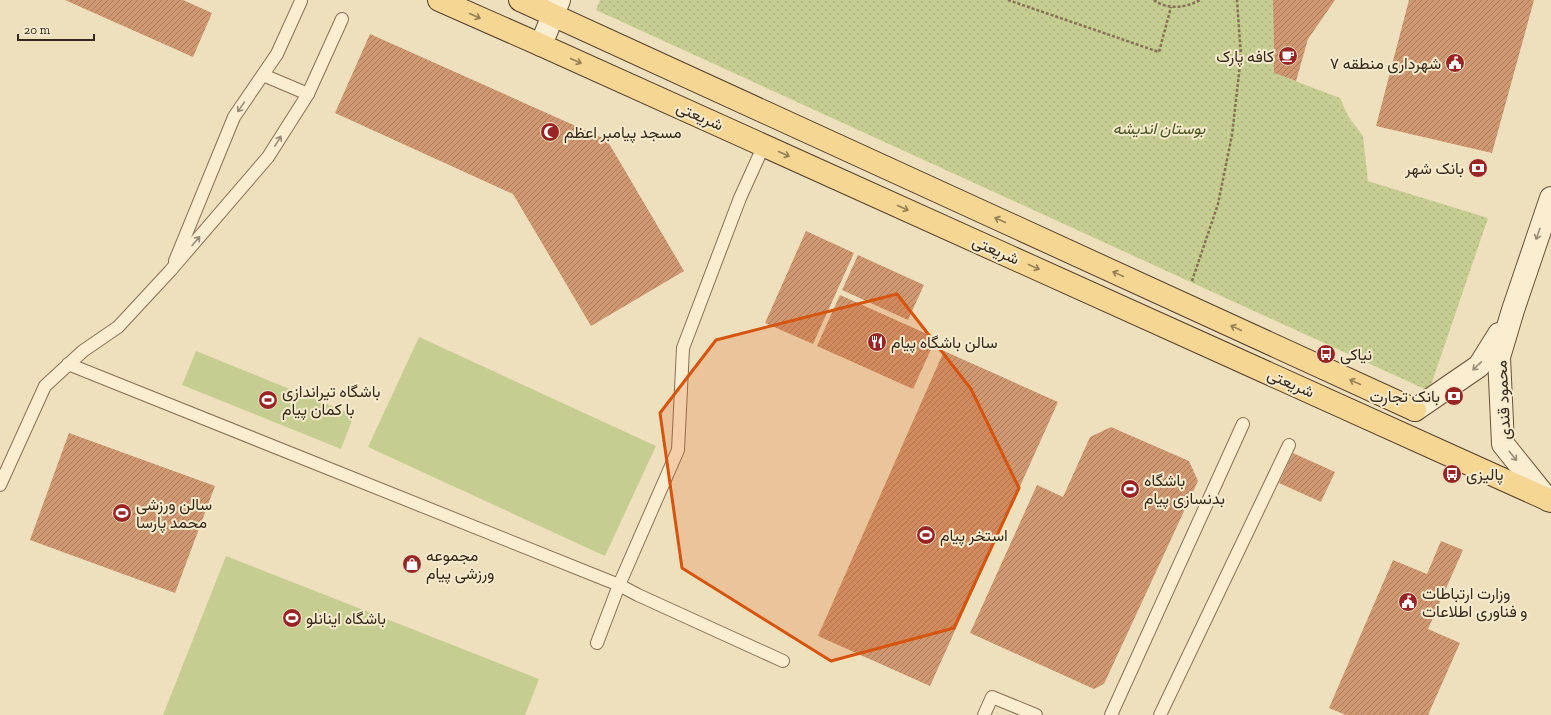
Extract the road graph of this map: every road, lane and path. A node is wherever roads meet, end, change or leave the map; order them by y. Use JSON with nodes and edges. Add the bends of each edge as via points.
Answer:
{"nodes":[{"id":1,"x":439,"y":0,"type":"edge"},
{"id":2,"x":520,"y":0,"type":"edge"},
{"id":3,"x":1008,"y":0,"type":"edge"},
{"id":4,"x":1154,"y":0,"type":"edge"},
{"id":5,"x":1200,"y":0,"type":"edge"},
{"id":6,"x":1237,"y":0,"type":"edge"},
{"id":7,"x":301,"y":1,"type":"edge"},
{"id":8,"x":556,"y":7,"type":"edge"},
{"id":9,"x":1171,"y":7,"type":"junction"},
{"id":10,"x":342,"y":19,"type":"dead end"},
{"id":11,"x":541,"y":44,"type":"junction"},
{"id":12,"x":263,"y":75,"type":"junction"},
{"id":13,"x":308,"y":94,"type":"junction"},
{"id":14,"x":764,"y":145,"type":"junction"},
{"id":15,"x":1551,"y":198,"type":"edge"},
{"id":16,"x":170,"y":271,"type":"junction"},
{"id":17,"x":1185,"y":305,"type":"junction"},
{"id":18,"x":1513,"y":310,"type":"junction"},
{"id":19,"x":68,"y":364,"type":"junction"},
{"id":20,"x":1416,"y":410,"type":"joint"},
{"id":21,"x":1243,"y":424,"type":"dead end"},
{"id":22,"x":1289,"y":445,"type":"dead end"},
{"id":23,"x":0,"y":485,"type":"edge"},
{"id":24,"x":1549,"y":501,"type":"edge"},
{"id":25,"x":619,"y":585,"type":"junction"},
{"id":26,"x":597,"y":643,"type":"dead end"},
{"id":27,"x":782,"y":661,"type":"dead end"},
{"id":28,"x":984,"y":715,"type":"edge"},
{"id":29,"x":1036,"y":715,"type":"edge"},
{"id":30,"x":1112,"y":715,"type":"edge"},
{"id":31,"x":1160,"y":715,"type":"edge"}],
"edges":[{"from":1,"to":11,"type":"main road","name":"شریعتی","one_way":true},
{"from":2,"to":8,"type":"main road","name":"شریعتی"},
{"from":3,"to":9,"type":"path","via":[[1159,52]]},
{"from":4,"to":9,"type":"path"},
{"from":5,"to":9,"type":"path","via":[[1186,6]]},
{"from":6,"to":17,"type":"path","via":[[1241,56],[1232,135],[1218,204]]},
{"from":7,"to":12,"type":"lane","via":[[277,54]]},
{"from":8,"to":11,"type":"main road"},
{"from":17,"to":8,"type":"main road","name":"شریعتی","one_way":true},
{"from":10,"to":13,"type":"lane"},
{"from":11,"to":14,"type":"main road","name":"شریعتی","one_way":true},
{"from":12,"to":13,"type":"lane"},
{"from":12,"to":16,"type":"lane","one_way":true,"via":[[234,117]]},
{"from":16,"to":13,"type":"lane","one_way":true,"via":[[268,157]]},
{"from":14,"to":24,"type":"main road","name":"شریعتی","one_way":true},
{"from":14,"to":25,"type":"lane","via":[[740,198],[683,348],[678,450]]},
{"from":15,"to":18,"type":"main road","name":"محمود قندی","one_way":true},
{"from":16,"to":19,"type":"lane","via":[[118,327]]},
{"from":20,"to":17,"type":"main road","name":"شریعتی","one_way":true},
{"from":18,"to":20,"type":"main road","name":"محمود قندی","one_way":true,"via":[[1479,366]]},
{"from":18,"to":24,"type":"main road","name":"محمود قندی","one_way":true,"via":[[1499,357],[1504,444]]},
{"from":19,"to":23,"type":"lane","via":[[45,386]]},
{"from":19,"to":25,"type":"lane"},
{"from":21,"to":30,"type":"lane"},
{"from":22,"to":31,"type":"lane"},
{"from":25,"to":26,"type":"lane"},
{"from":25,"to":27,"type":"lane"},
{"from":28,"to":29,"type":"lane","via":[[992,697]]}]}
